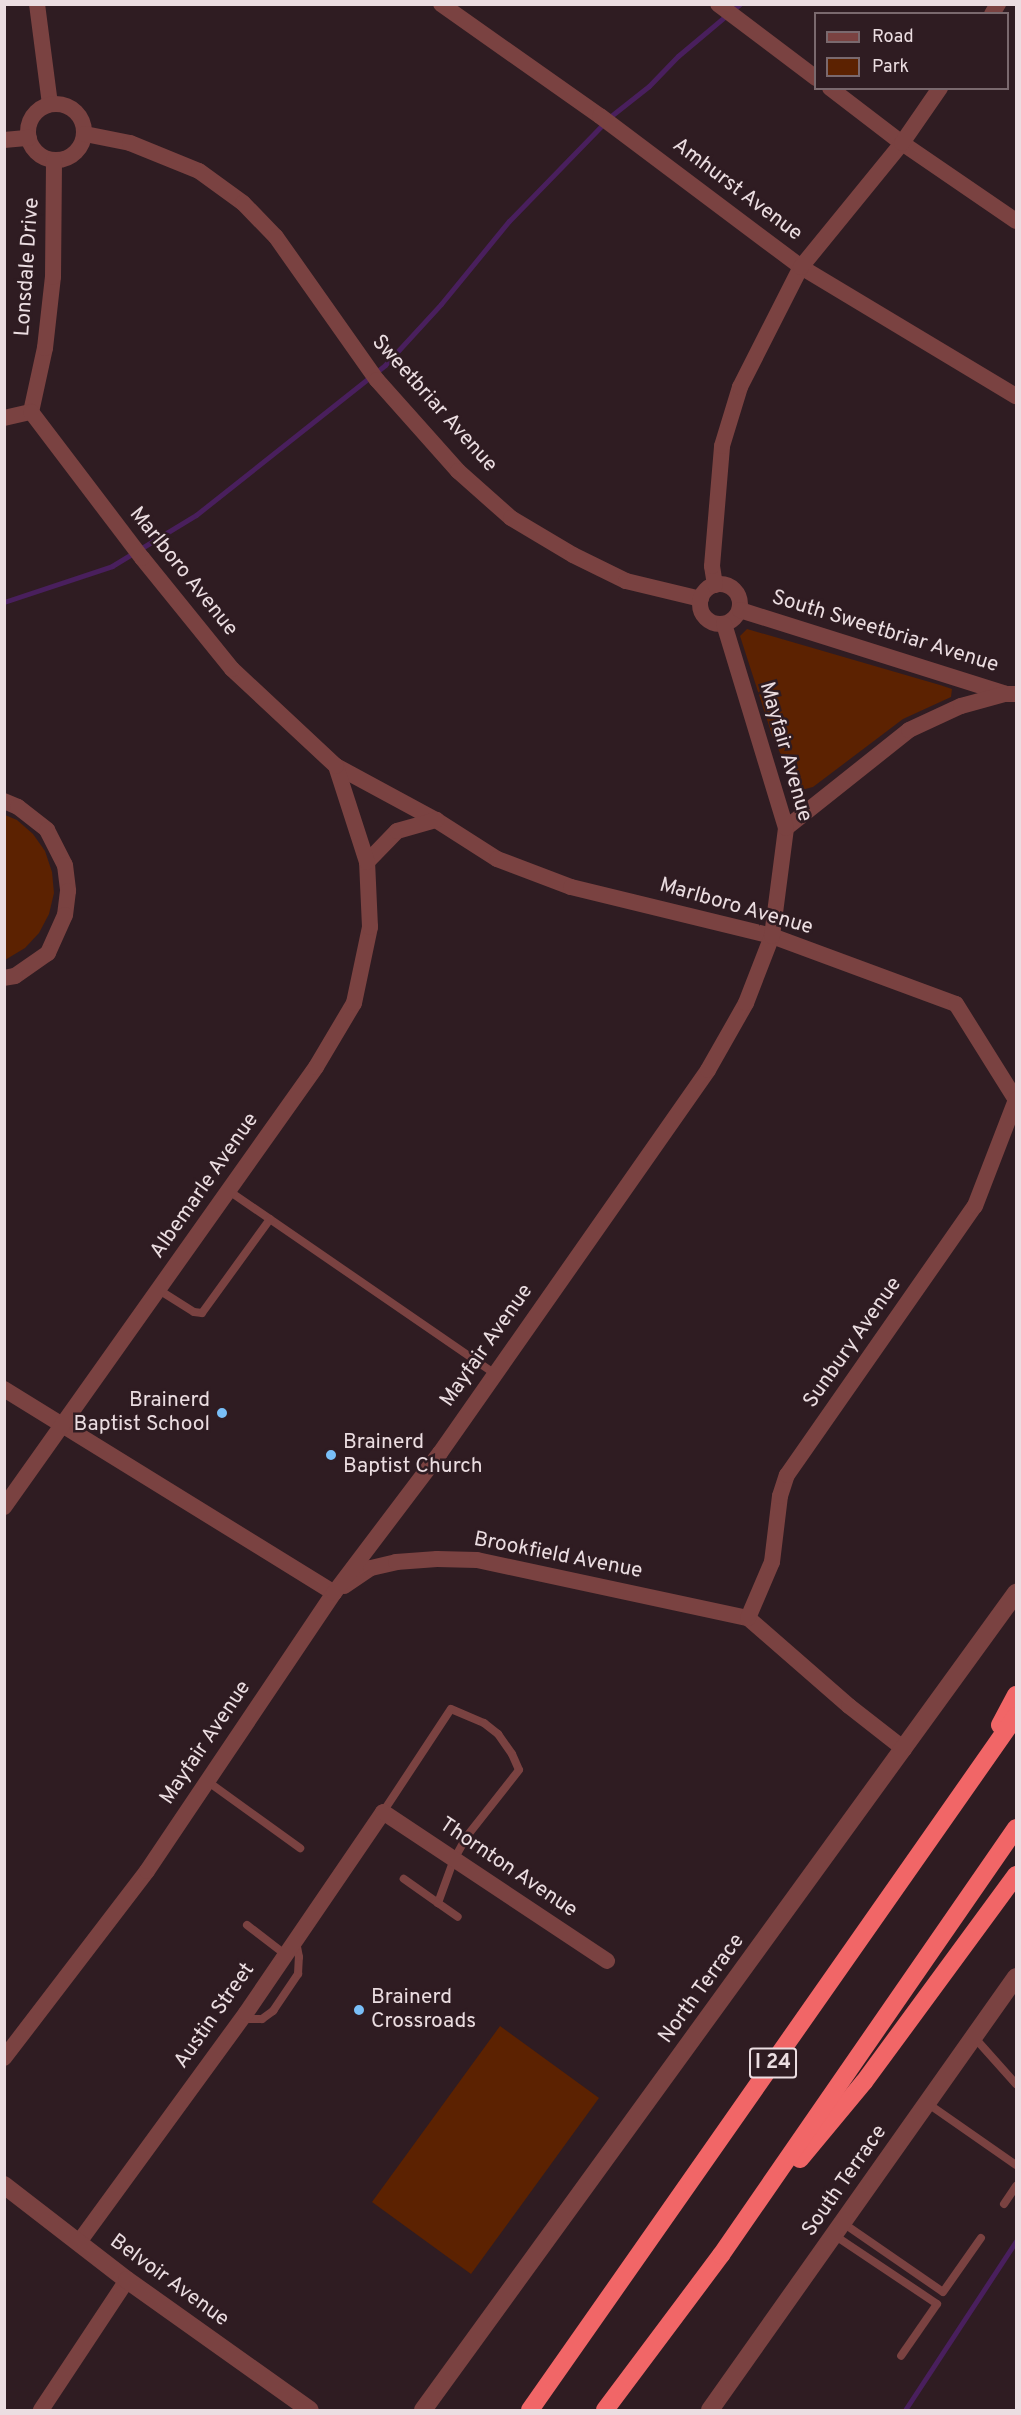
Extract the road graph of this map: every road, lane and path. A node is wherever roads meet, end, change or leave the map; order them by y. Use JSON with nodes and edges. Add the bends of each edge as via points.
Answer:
{"nodes":[{"id":1,"x":37,"y":4,"type":"edge"},
{"id":2,"x":441,"y":4,"type":"edge"},
{"id":3,"x":718,"y":4,"type":"edge"},
{"id":4,"x":814,"y":76,"type":"edge"},
{"id":5,"x":833,"y":90,"type":"edge"},
{"id":6,"x":939,"y":90,"type":"edge"},
{"id":7,"x":50,"y":104,"type":"junction"},
{"id":8,"x":85,"y":134,"type":"junction"},
{"id":9,"x":28,"y":138,"type":"junction"},
{"id":10,"x":4,"y":140,"type":"edge"},
{"id":11,"x":902,"y":143,"type":"junction"},
{"id":12,"x":54,"y":160,"type":"junction"},
{"id":13,"x":1017,"y":221,"type":"edge"},
{"id":14,"x":801,"y":267,"type":"junction"},
{"id":15,"x":1017,"y":396,"type":"edge"},
{"id":16,"x":31,"y":412,"type":"junction"},
{"id":17,"x":4,"y":418,"type":"edge"},
{"id":18,"x":715,"y":585,"type":"junction"},
{"id":19,"x":701,"y":599,"type":"junction"},
{"id":20,"x":740,"y":610,"type":"junction"},
{"id":21,"x":724,"y":624,"type":"junction"},
{"id":22,"x":1011,"y":694,"type":"edge"},
{"id":23,"x":336,"y":766,"type":"junction"},
{"id":24,"x":4,"y":801,"type":"edge"},
{"id":25,"x":436,"y":820,"type":"junction"},
{"id":26,"x":786,"y":828,"type":"junction"},
{"id":27,"x":367,"y":862,"type":"junction"},
{"id":28,"x":772,"y":936,"type":"junction"},
{"id":29,"x":4,"y":978,"type":"edge"},
{"id":30,"x":1016,"y":1100,"type":"edge"},
{"id":31,"x":229,"y":1191,"type":"junction"},
{"id":32,"x":270,"y":1219,"type":"junction"},
{"id":33,"x":159,"y":1290,"type":"junction"},
{"id":34,"x":495,"y":1374,"type":"junction"},
{"id":35,"x":4,"y":1389,"type":"edge"},
{"id":36,"x":62,"y":1425,"type":"junction"},
{"id":37,"x":4,"y":1507,"type":"edge"},
{"id":38,"x":334,"y":1593,"type":"junction"},
{"id":39,"x":1017,"y":1593,"type":"edge"},
{"id":40,"x":748,"y":1618,"type":"junction"},
{"id":41,"x":1017,"y":1695,"type":"edge"},
{"id":42,"x":1017,"y":1716,"type":"edge"},
{"id":43,"x":904,"y":1749,"type":"junction"},
{"id":44,"x":207,"y":1781,"type":"junction"},
{"id":45,"x":952,"y":1808,"type":"junction"},
{"id":46,"x":383,"y":1812,"type":"junction"},
{"id":47,"x":1017,"y":1828,"type":"edge"},
{"id":48,"x":300,"y":1848,"type":"dead end"},
{"id":49,"x":454,"y":1859,"type":"junction"},
{"id":50,"x":1017,"y":1875,"type":"edge"},
{"id":51,"x":404,"y":1879,"type":"dead end"},
{"id":52,"x":438,"y":1904,"type":"junction"},
{"id":53,"x":458,"y":1917,"type":"dead end"},
{"id":54,"x":247,"y":1925,"type":"dead end"},
{"id":55,"x":291,"y":1948,"type":"junction"},
{"id":56,"x":607,"y":1961,"type":"dead end"},
{"id":57,"x":1017,"y":1977,"type":"edge"},
{"id":58,"x":974,"y":2037,"type":"junction"},
{"id":59,"x":4,"y":2058,"type":"edge"},
{"id":60,"x":1017,"y":2084,"type":"edge"},
{"id":61,"x":927,"y":2103,"type":"junction"},
{"id":62,"x":1017,"y":2165,"type":"edge"},
{"id":63,"x":4,"y":2185,"type":"edge"},
{"id":64,"x":1017,"y":2186,"type":"edge"},
{"id":65,"x":1004,"y":2204,"type":"dead end"},
{"id":66,"x":838,"y":2229,"type":"junction"},
{"id":67,"x":981,"y":2238,"type":"dead end"},
{"id":68,"x":79,"y":2242,"type":"junction"},
{"id":69,"x":721,"y":2255,"type":"junction"},
{"id":70,"x":127,"y":2280,"type":"junction"},
{"id":71,"x":901,"y":2356,"type":"dead end"},
{"id":72,"x":41,"y":2410,"type":"edge"},
{"id":73,"x":310,"y":2410,"type":"edge"},
{"id":74,"x":423,"y":2410,"type":"edge"},
{"id":75,"x":530,"y":2410,"type":"edge"},
{"id":76,"x":605,"y":2410,"type":"edge"},
{"id":77,"x":710,"y":2410,"type":"edge"}],
"edges":[{"from":1,"to":7,"type":"street"},
{"from":2,"to":14,"type":"street","name":"Amhurst Avenue","via":[[616,127]]},
{"from":3,"to":4,"type":"street"},
{"from":5,"to":11,"type":"street"},
{"from":6,"to":11,"type":"street"},
{"from":7,"to":8,"type":"street","via":[[74,110]]},
{"from":7,"to":9,"type":"street","via":[[35,114]]},
{"from":8,"to":12,"type":"street","via":[[71,156]]},
{"from":8,"to":19,"type":"street","name":"Sweetbriar Avenue","via":[[130,143],[199,171],[243,203],[276,237],[372,374],[458,471],[511,518],[626,581]]},
{"from":9,"to":10,"type":"street"},
{"from":9,"to":12,"type":"street","via":[[37,153]]},
{"from":11,"to":13,"type":"street"},
{"from":11,"to":14,"type":"street"},
{"from":12,"to":16,"type":"street","name":"Lonsdale Drive","via":[[56,238],[52,286],[45,348]]},
{"from":14,"to":15,"type":"street","name":"Amhurst Avenue"},
{"from":14,"to":18,"type":"street","via":[[740,387],[722,446],[712,566]]},
{"from":16,"to":17,"type":"street"},
{"from":16,"to":23,"type":"street","name":"Marlboro Avenue","via":[[232,669]]},
{"from":18,"to":19,"type":"street"},
{"from":18,"to":20,"type":"street","via":[[735,590]]},
{"from":19,"to":21,"type":"street","via":[[700,609],[705,618]]},
{"from":20,"to":21,"type":"street"},
{"from":20,"to":22,"type":"street","name":"South Sweetbriar Avenue"},
{"from":21,"to":26,"type":"street","name":"Mayfair Avenue"},
{"from":22,"to":26,"type":"street","via":[[960,706],[909,730]]},
{"from":23,"to":25,"type":"street","name":"Marlboro Avenue"},
{"from":23,"to":27,"type":"street","name":"Marlboro Avenue"},
{"from":24,"to":29,"type":"street","via":[[47,830],[64,865],[68,891],[65,915],[48,953],[15,976]]},
{"from":25,"to":27,"type":"street","via":[[398,831]]},
{"from":25,"to":28,"type":"street","name":"Marlboro Avenue","via":[[497,859],[572,887]]},
{"from":26,"to":28,"type":"street","name":"Mayfair Avenue"},
{"from":27,"to":31,"type":"street","name":"Albemarle Avenue","via":[[370,927],[354,1003],[316,1068]]},
{"from":28,"to":30,"type":"street","name":"Marlboro Avenue","via":[[956,1004]]},
{"from":28,"to":34,"type":"street","name":"Mayfair Avenue","via":[[746,1003],[708,1070]]},
{"from":30,"to":40,"type":"street","name":"Sunbury Avenue","via":[[975,1206],[787,1475],[780,1496],[772,1562]]},
{"from":31,"to":32,"type":"lane"},
{"from":31,"to":33,"type":"street","name":"Albemarle Avenue"},
{"from":32,"to":33,"type":"lane","via":[[202,1313]]},
{"from":32,"to":34,"type":"lane"},
{"from":33,"to":36,"type":"street","name":"Albemarle Avenue"},
{"from":34,"to":38,"type":"street","name":"Mayfair Avenue"},
{"from":35,"to":36,"type":"street"},
{"from":36,"to":37,"type":"street","name":"Albemarle Avenue"},
{"from":36,"to":38,"type":"street"},
{"from":38,"to":40,"type":"street","name":"Brookfield Avenue","via":[[371,1568],[437,1558],[477,1560]]},
{"from":38,"to":44,"type":"street","name":"Mayfair Avenue"},
{"from":39,"to":43,"type":"street","name":"North Terrace"},
{"from":40,"to":43,"type":"street","name":"Brookfield Avenue"},
{"from":41,"to":45,"type":"highway"},
{"from":42,"to":45,"type":"highway","number":"I 24"},
{"from":43,"to":74,"type":"street","name":"North Terrace"},
{"from":44,"to":48,"type":"lane"},
{"from":44,"to":59,"type":"street","name":"Mayfair Avenue","via":[[147,1871]]},
{"from":45,"to":75,"type":"highway","number":"I 24"},
{"from":46,"to":49,"type":"street","name":"Thornton Avenue"},
{"from":46,"to":49,"type":"lane","via":[[451,1709],[484,1723],[498,1734],[519,1770],[467,1836]]},
{"from":46,"to":55,"type":"street","name":"Austin Street"},
{"from":47,"to":69,"type":"highway"},
{"from":49,"to":52,"type":"lane"},
{"from":49,"to":56,"type":"street","name":"Thornton Avenue"},
{"from":50,"to":69,"type":"highway","via":[[864,2082]]},
{"from":51,"to":52,"type":"lane"},
{"from":52,"to":53,"type":"lane"},
{"from":54,"to":55,"type":"lane"},
{"from":55,"to":68,"type":"street","name":"Austin Street"},
{"from":57,"to":58,"type":"street","name":"South Terrace"},
{"from":58,"to":60,"type":"lane"},
{"from":58,"to":61,"type":"street","name":"South Terrace"},
{"from":61,"to":62,"type":"lane"},
{"from":61,"to":66,"type":"street","name":"South Terrace"},
{"from":63,"to":68,"type":"street","name":"Belvoir Avenue"},
{"from":64,"to":65,"type":"lane"},
{"from":66,"to":67,"type":"lane","via":[[943,2292]]},
{"from":66,"to":71,"type":"lane","via":[[937,2304]]},
{"from":66,"to":77,"type":"street","name":"South Terrace"},
{"from":68,"to":70,"type":"street","name":"Belvoir Avenue"},
{"from":69,"to":76,"type":"highway"},
{"from":70,"to":72,"type":"street"},
{"from":70,"to":73,"type":"street","name":"Belvoir Avenue"}]}
